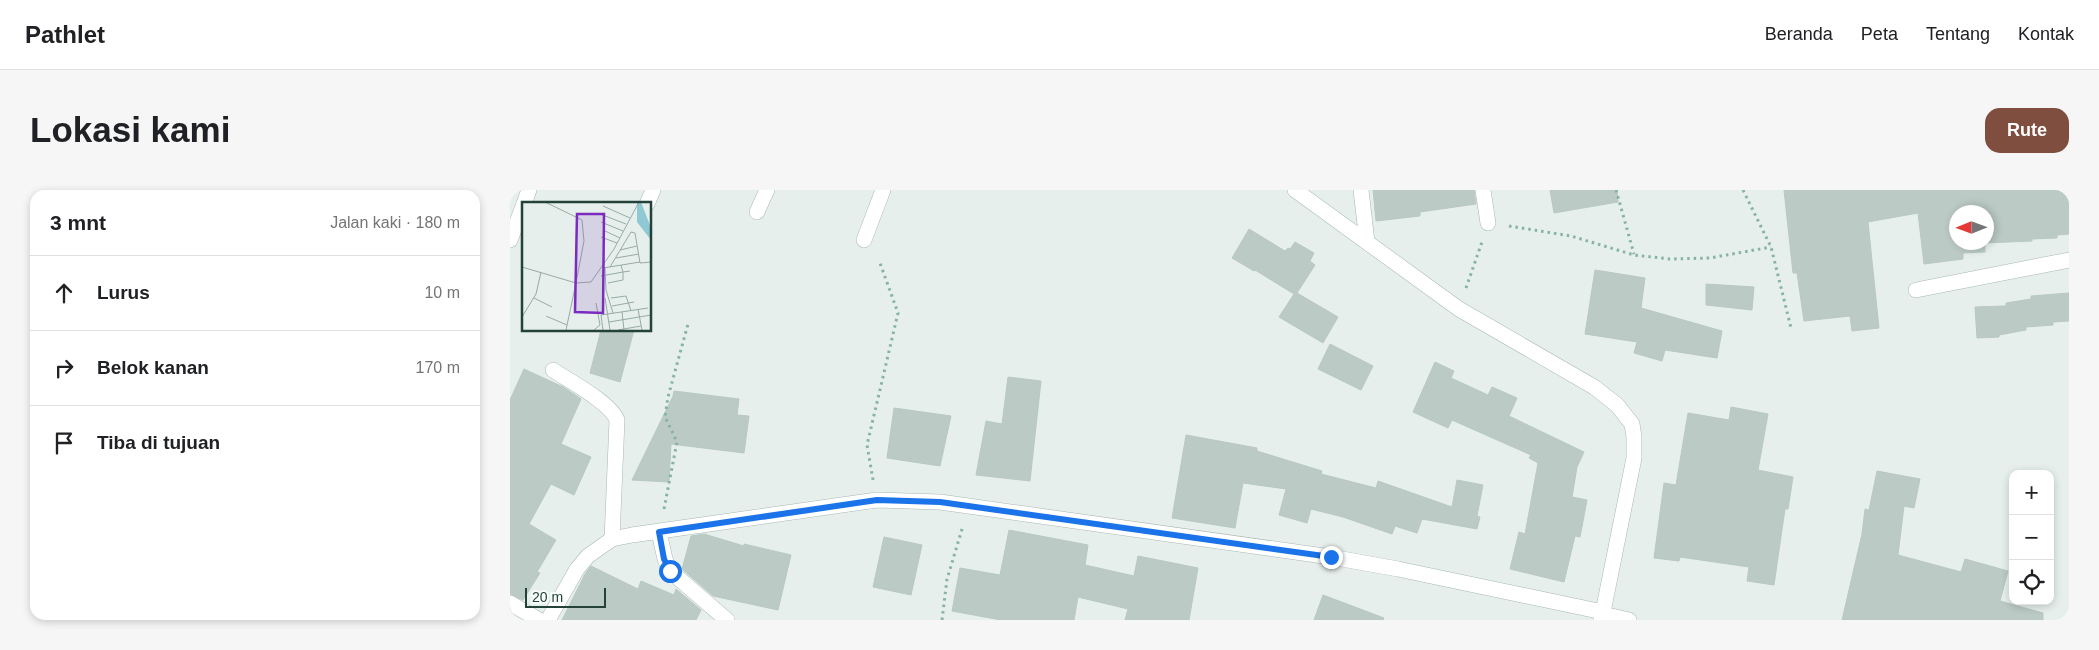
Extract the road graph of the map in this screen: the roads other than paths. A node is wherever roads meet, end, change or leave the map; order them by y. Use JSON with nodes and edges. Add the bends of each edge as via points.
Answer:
{"nodes":[{"id":1,"x":529,"y":190,"type":"edge"},
{"id":2,"x":653,"y":190,"type":"edge"},
{"id":3,"x":767,"y":190,"type":"edge"},
{"id":4,"x":883,"y":190,"type":"edge"},
{"id":5,"x":1295,"y":190,"type":"edge"},
{"id":6,"x":1361,"y":190,"type":"edge"},
{"id":7,"x":1483,"y":190,"type":"edge"},
{"id":8,"x":525,"y":202,"type":"edge"},
{"id":9,"x":648,"y":202,"type":"edge"},
{"id":10,"x":522,"y":209,"type":"edge"},
{"id":11,"x":757,"y":212,"type":"dead end"},
{"id":12,"x":1488,"y":223,"type":"road end"},
{"id":13,"x":510,"y":240,"type":"edge"},
{"id":14,"x":864,"y":240,"type":"dead end"},
{"id":15,"x":1367,"y":242,"type":"junction"},
{"id":16,"x":2069,"y":260,"type":"edge"},
{"id":17,"x":1916,"y":290,"type":"dead end"},
{"id":18,"x":553,"y":370,"type":"dead end"},
{"id":19,"x":659,"y":532,"type":"junction"},
{"id":20,"x":612,"y":539,"type":"junction"},
{"id":21,"x":510,"y":603,"type":"edge"},
{"id":22,"x":1602,"y":616,"type":"edge"},
{"id":23,"x":538,"y":620,"type":"edge"},
{"id":24,"x":548,"y":620,"type":"edge"},
{"id":25,"x":727,"y":620,"type":"edge"},
{"id":26,"x":1629,"y":620,"type":"edge"}],
"edges":[{"from":1,"to":8,"type":"street"},
{"from":2,"to":9,"type":"street"},
{"from":3,"to":11,"type":"street"},
{"from":4,"to":14,"type":"street"},
{"from":5,"to":15,"type":"street"},
{"from":6,"to":15,"type":"street"},
{"from":7,"to":12,"type":"street"},
{"from":10,"to":13,"type":"street"},
{"from":15,"to":22,"type":"street","via":[[1460,309],[1594,387],[1617,405],[1632,424],[1634,458]]},
{"from":16,"to":17,"type":"street"},
{"from":18,"to":20,"type":"street","via":[[616,416]]},
{"from":19,"to":20,"type":"street"},
{"from":19,"to":22,"type":"street","via":[[877,500],[902,500],[968,506],[1331,557],[1398,569]]},
{"from":19,"to":25,"type":"street","via":[[664,559],[670,571]]},
{"from":20,"to":24,"type":"street","via":[[588,556],[577,569]]},
{"from":21,"to":23,"type":"street"},
{"from":22,"to":26,"type":"street"}]}
